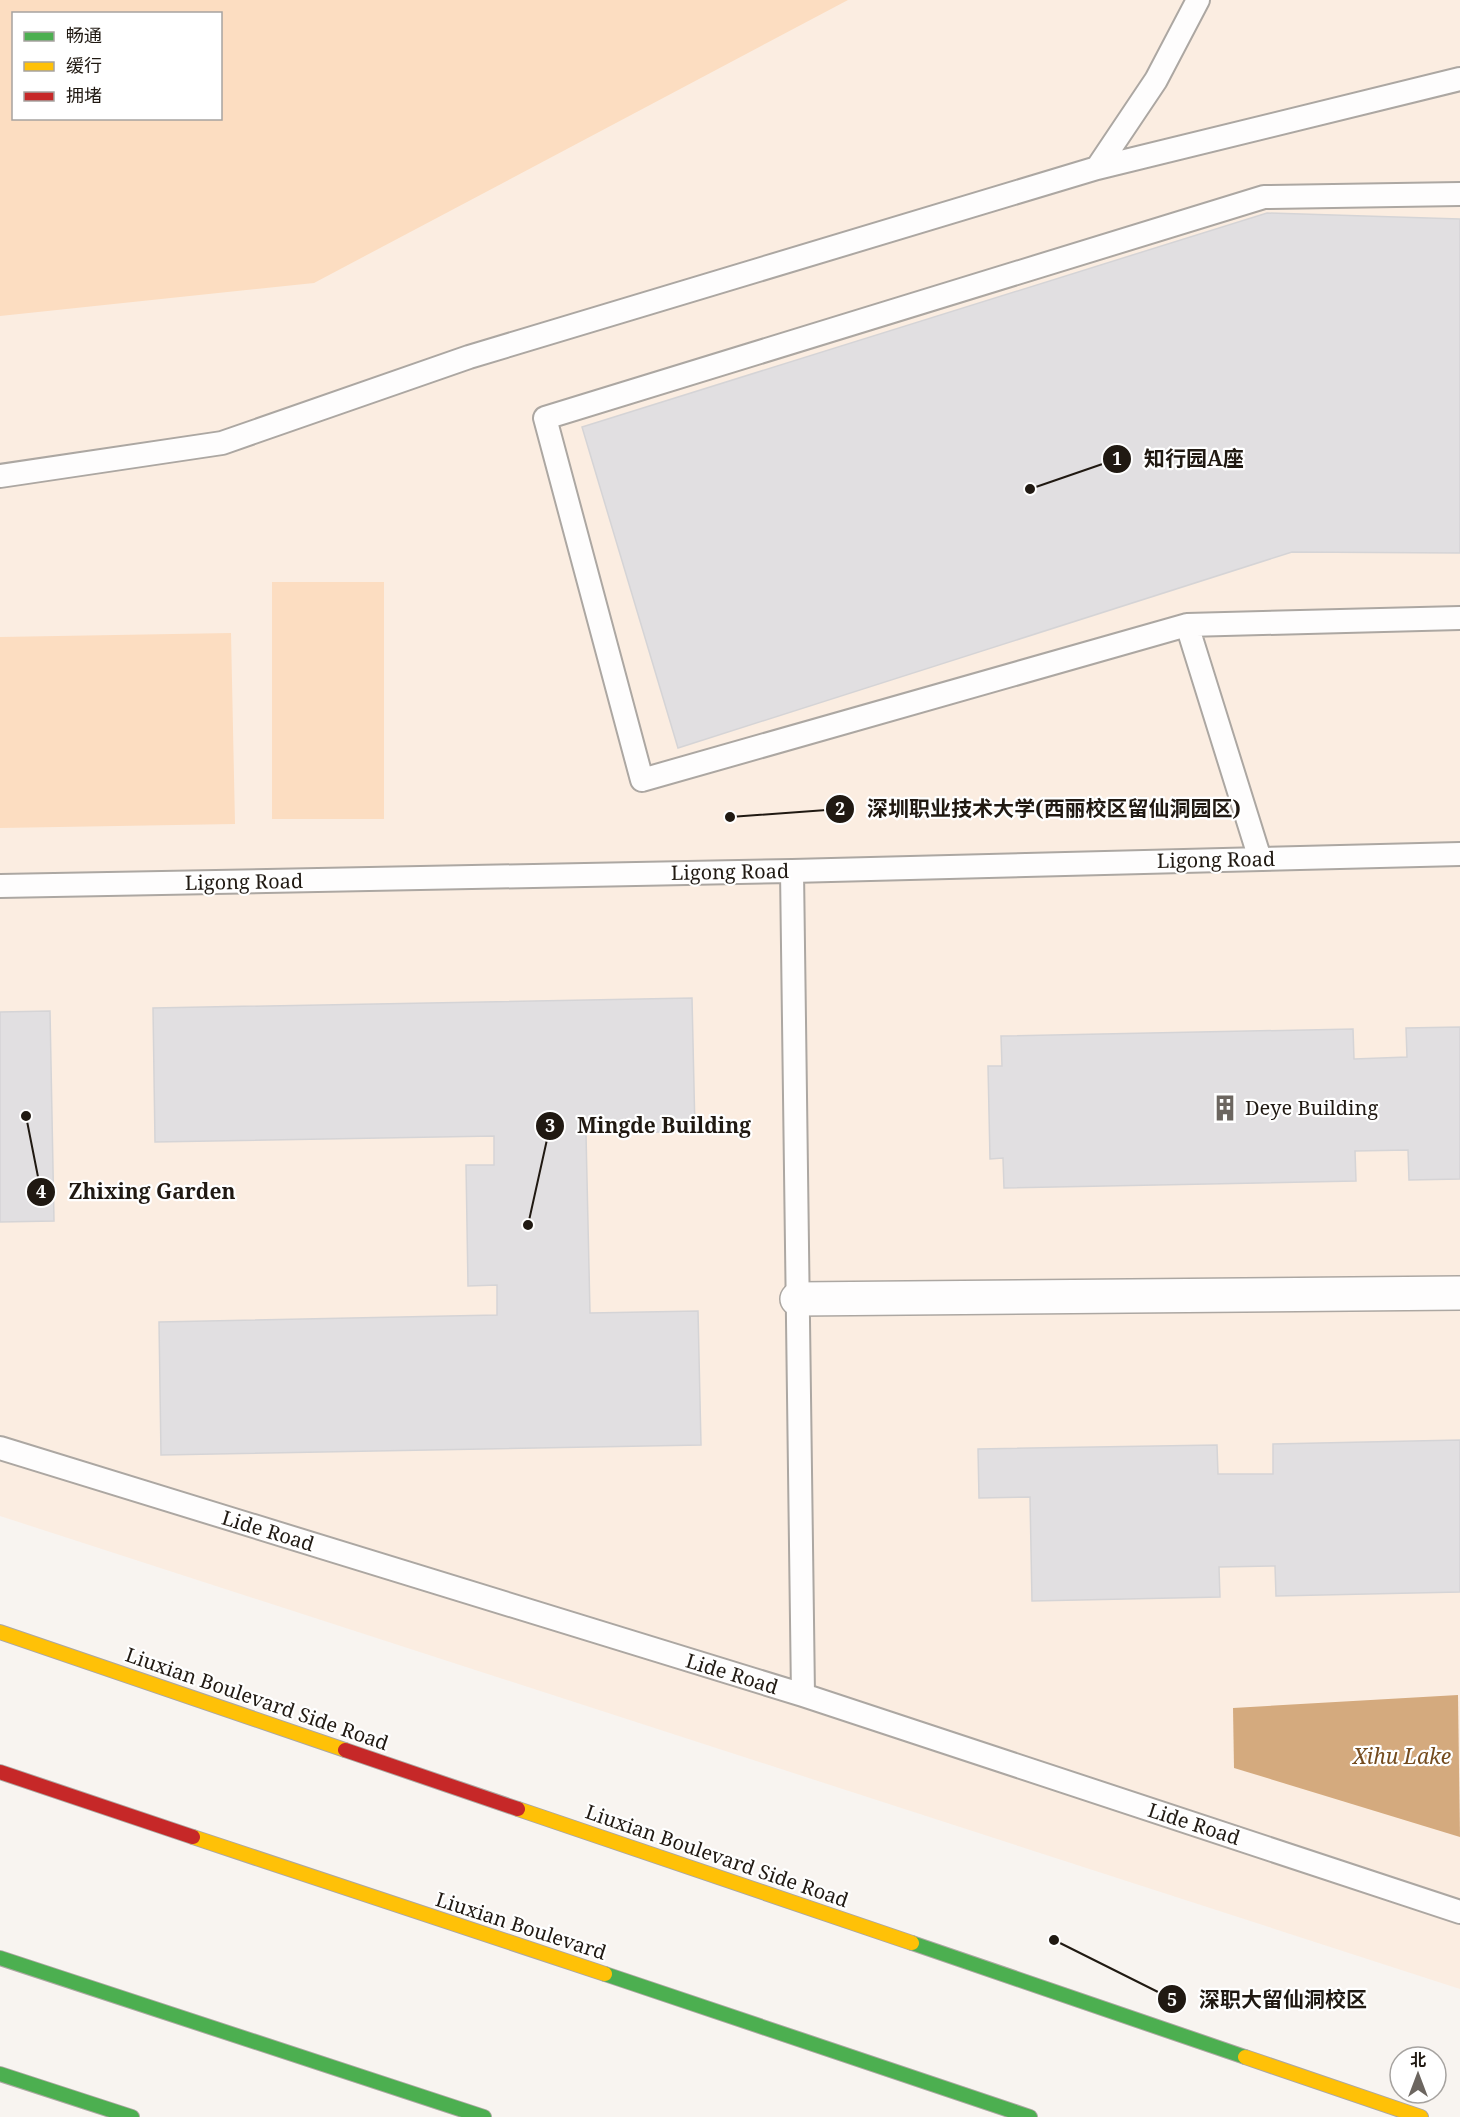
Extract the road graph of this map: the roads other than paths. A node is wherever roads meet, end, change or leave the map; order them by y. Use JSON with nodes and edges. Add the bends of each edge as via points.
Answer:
{"nodes":[{"id":1,"x":1198,"y":0,"type":"edge"},
{"id":2,"x":1460,"y":80,"type":"edge"},
{"id":3,"x":1098,"y":168,"type":"junction"},
{"id":4,"x":1460,"y":194,"type":"edge"},
{"id":5,"x":0,"y":476,"type":"edge"},
{"id":6,"x":1460,"y":618,"type":"edge"},
{"id":7,"x":1187,"y":625,"type":"junction"},
{"id":8,"x":1460,"y":854,"type":"edge"},
{"id":9,"x":1260,"y":859,"type":"junction"},
{"id":10,"x":792,"y":871,"type":"junction"},
{"id":11,"x":0,"y":886,"type":"edge"},
{"id":12,"x":1460,"y":1293,"type":"edge"},
{"id":13,"x":797,"y":1299,"type":"junction"},
{"id":14,"x":0,"y":1448,"type":"edge"},
{"id":15,"x":0,"y":1632,"type":"edge"},
{"id":16,"x":803,"y":1695,"type":"junction"},
{"id":17,"x":0,"y":1772,"type":"edge"},
{"id":18,"x":1460,"y":1912,"type":"edge"},
{"id":19,"x":0,"y":1958,"type":"edge"},
{"id":20,"x":0,"y":2074,"type":"edge"},
{"id":21,"x":132,"y":2117,"type":"edge"},
{"id":22,"x":484,"y":2117,"type":"edge"},
{"id":23,"x":1030,"y":2117,"type":"edge"},
{"id":24,"x":1421,"y":2117,"type":"edge"}],
"edges":[{"from":1,"to":3,"type":"lane","via":[[1156,80]]},
{"from":2,"to":3,"type":"lane"},
{"from":3,"to":5,"type":"lane","via":[[469,357],[222,443]]},
{"from":4,"to":7,"type":"lane","via":[[1264,197],[545,418],[642,780]]},
{"from":6,"to":7,"type":"lane"},
{"from":7,"to":9,"type":"lane"},
{"from":8,"to":9,"type":"lane","name":"Ligong Road"},
{"from":9,"to":10,"type":"lane","name":"Ligong Road"},
{"from":10,"to":11,"type":"lane","name":"Ligong Road"},
{"from":10,"to":13,"type":"lane"},
{"from":12,"to":13,"type":"street"},
{"from":13,"to":16,"type":"lane"},
{"from":14,"to":16,"type":"lane","name":"Lide Road"},
{"from":15,"to":24,"type":"main road","name":"Liuxian Boulevard Side Road"},
{"from":16,"to":18,"type":"lane","name":"Lide Road"},
{"from":17,"to":23,"type":"main road","name":"Liuxian Boulevard"},
{"from":19,"to":22,"type":"main road"},
{"from":20,"to":21,"type":"main road"}]}
